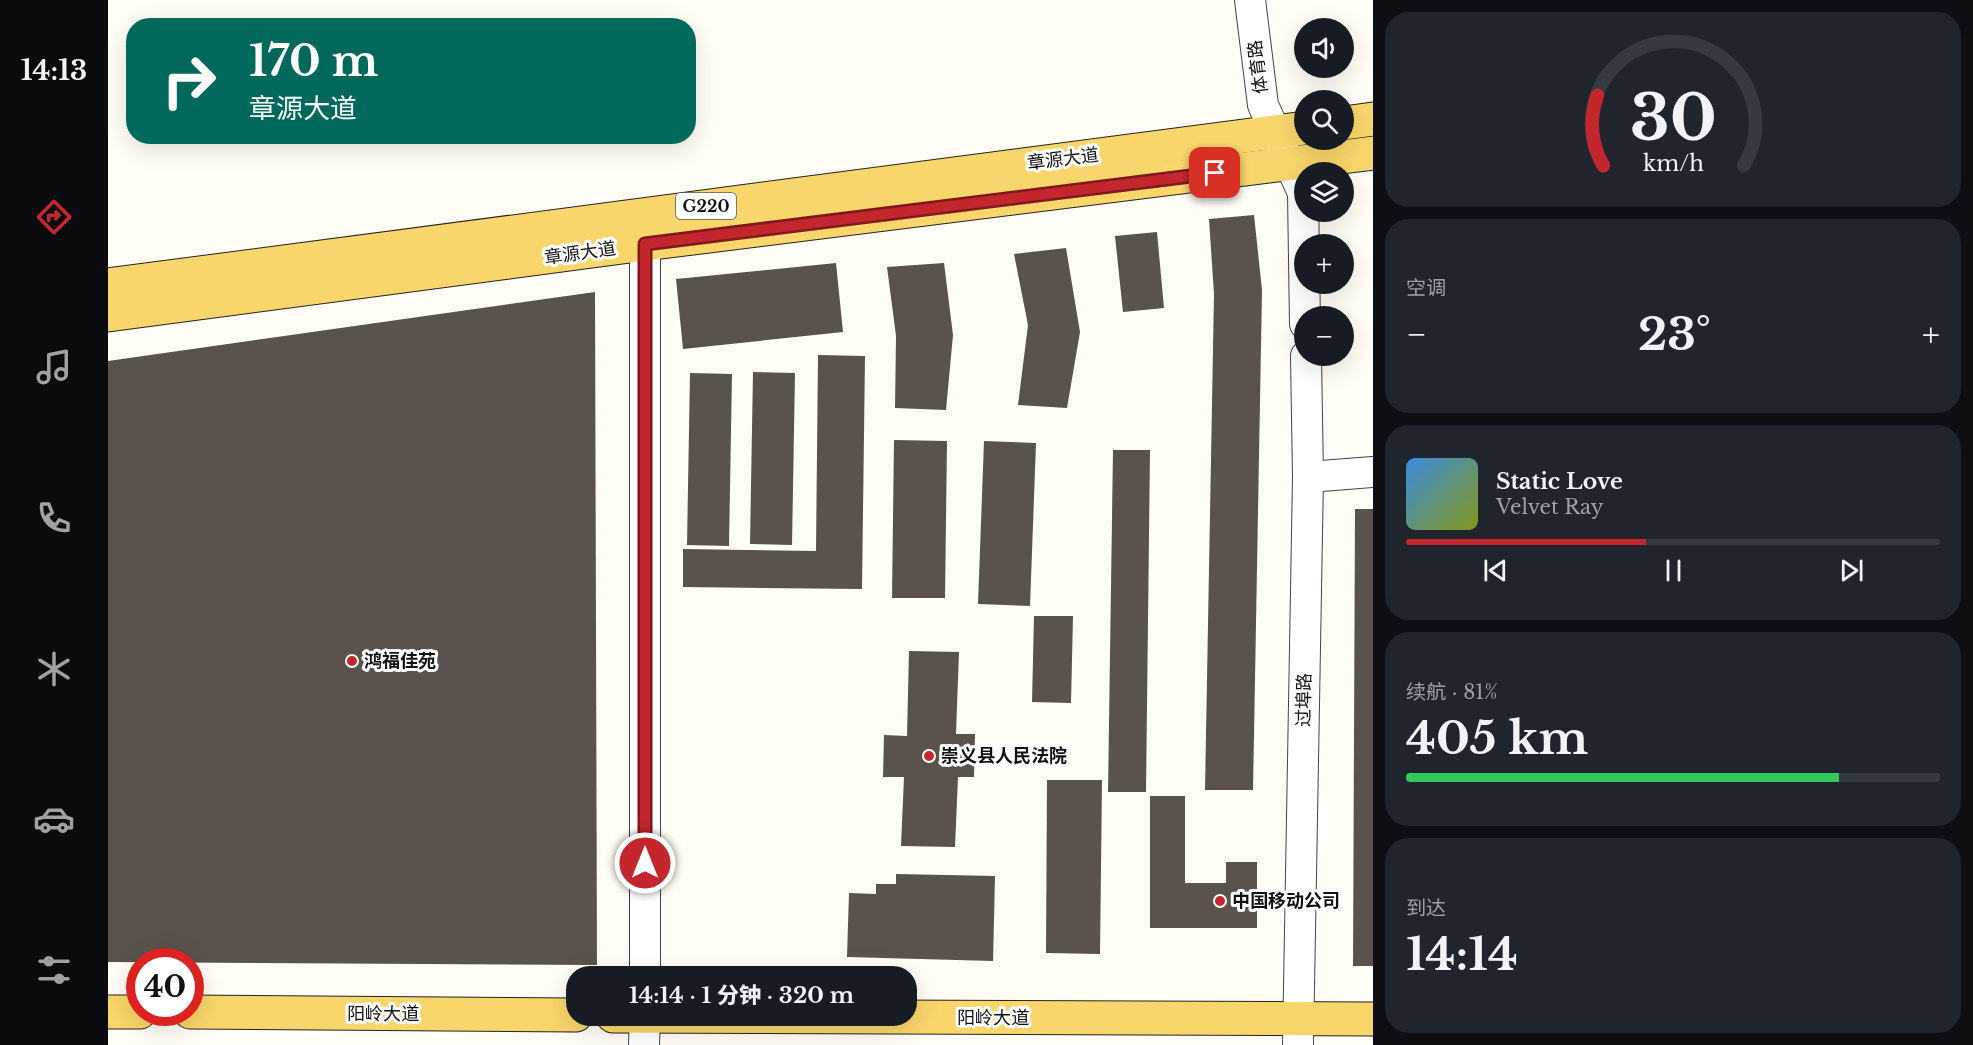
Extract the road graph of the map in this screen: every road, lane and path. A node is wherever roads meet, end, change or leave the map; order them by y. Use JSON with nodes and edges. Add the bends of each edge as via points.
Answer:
{"nodes":[{"id":1,"x":1250,"y":0,"type":"edge"},
{"id":2,"x":1373,"y":119,"type":"edge"},
{"id":3,"x":1354,"y":122,"type":"edge"},
{"id":4,"x":1289,"y":130,"type":"edge"},
{"id":5,"x":1373,"y":153,"type":"edge"},
{"id":6,"x":1289,"y":164,"type":"junction"},
{"id":7,"x":644,"y":229,"type":"junction"},
{"id":8,"x":108,"y":285,"type":"edge"},
{"id":9,"x":1305,"y":306,"type":"edge"},
{"id":10,"x":108,"y":315,"type":"edge"},
{"id":11,"x":1306,"y":366,"type":"edge"},
{"id":12,"x":1373,"y":472,"type":"edge"},
{"id":13,"x":1308,"y":477,"type":"junction"},
{"id":14,"x":645,"y":966,"type":"edge"},
{"id":15,"x":108,"y":1012,"type":"edge"},
{"id":16,"x":126,"y":1012,"type":"edge"},
{"id":17,"x":204,"y":1012,"type":"edge"},
{"id":18,"x":566,"y":1015,"type":"edge"},
{"id":19,"x":917,"y":1017,"type":"edge"},
{"id":20,"x":1373,"y":1018,"type":"edge"},
{"id":21,"x":645,"y":1026,"type":"edge"},
{"id":22,"x":1298,"y":1031,"type":"edge"},
{"id":23,"x":644,"y":1045,"type":"edge"}],
"edges":[{"from":1,"to":4,"type":"street","name":"体育路","via":[[1263,105]]},
{"from":2,"to":3,"type":"main road"},
{"from":4,"to":6,"type":"street"},
{"from":4,"to":7,"type":"main road","name":"章源大道","number":"G220"},
{"from":5,"to":6,"type":"main road","name":"章源大道","number":"G220"},
{"from":6,"to":7,"type":"main road","name":"章源大道","number":"G220"},
{"from":6,"to":9,"type":"street","via":[[1303,193]]},
{"from":7,"to":8,"type":"main road","name":"章源大道","number":"G220"},
{"from":7,"to":10,"type":"main road","name":"章源大道","number":"G220"},
{"from":7,"to":14,"type":"street"},
{"from":11,"to":13,"type":"street","name":"过埠路"},
{"from":12,"to":13,"type":"street"},
{"from":13,"to":22,"type":"street","name":"过埠路"},
{"from":15,"to":16,"type":"main road"},
{"from":17,"to":18,"type":"main road","name":"阳岭大道"},
{"from":19,"to":22,"type":"main road","name":"阳岭大道","via":[[1048,1018]]},
{"from":20,"to":22,"type":"main road","name":"阳岭大道"},
{"from":21,"to":23,"type":"street"}]}
